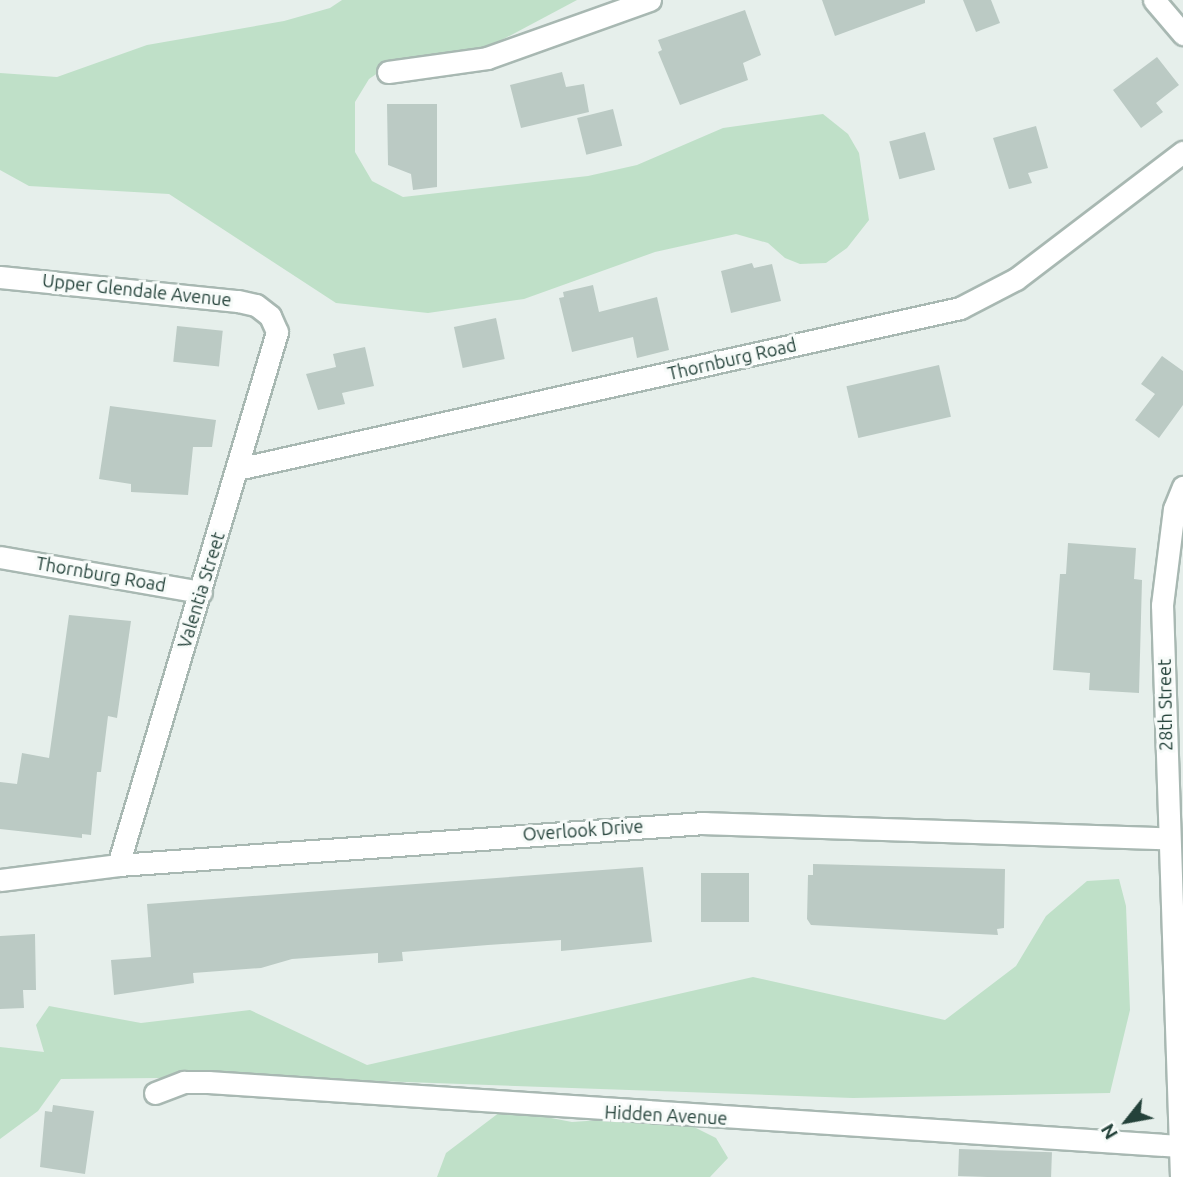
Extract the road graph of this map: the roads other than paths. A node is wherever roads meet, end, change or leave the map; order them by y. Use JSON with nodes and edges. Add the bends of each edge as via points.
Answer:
{"nodes":[{"id":1,"x":650,"y":0,"type":"edge"},
{"id":2,"x":1154,"y":0,"type":"edge"},
{"id":3,"x":1183,"y":34,"type":"edge"},
{"id":4,"x":388,"y":72,"type":"dead end"},
{"id":5,"x":1183,"y":152,"type":"edge"},
{"id":6,"x":0,"y":277,"type":"edge"},
{"id":7,"x":270,"y":316,"type":"joint"},
{"id":8,"x":237,"y":470,"type":"junction"},
{"id":9,"x":1183,"y":487,"type":"edge"},
{"id":10,"x":0,"y":557,"type":"edge"},
{"id":11,"x":201,"y":592,"type":"junction"},
{"id":12,"x":1173,"y":638,"type":"edge"},
{"id":13,"x":1168,"y":838,"type":"junction"},
{"id":14,"x":118,"y":865,"type":"junction"},
{"id":15,"x":0,"y":880,"type":"edge"},
{"id":16,"x":155,"y":1093,"type":"dead end"},
{"id":17,"x":1180,"y":1146,"type":"junction"},
{"id":18,"x":1181,"y":1177,"type":"edge"}],
"edges":[{"from":1,"to":4,"type":"street","via":[[487,58]]},
{"from":2,"to":3,"type":"street"},
{"from":5,"to":8,"type":"street","name":"Thornburg Road","via":[[1016,279],[960,308]]},
{"from":6,"to":7,"type":"street","name":"Upper Glendale Avenue","via":[[238,301],[256,305]]},
{"from":7,"to":8,"type":"street","name":"Valentia Street","via":[[277,332],[276,348]]},
{"from":8,"to":11,"type":"street","name":"Valentia Street"},
{"from":9,"to":12,"type":"street","name":"28th Street","via":[[1165,561]]},
{"from":10,"to":11,"type":"street","name":"Thornburg Road"},
{"from":11,"to":14,"type":"street","name":"Valentia Street"},
{"from":12,"to":13,"type":"street","name":"28th Street"},
{"from":13,"to":14,"type":"street","name":"Overlook Drive","via":[[704,823]]},
{"from":13,"to":17,"type":"street","name":"28th Street"},
{"from":14,"to":15,"type":"street","name":"Overlook Drive"},
{"from":16,"to":17,"type":"street","name":"Hidden Avenue","via":[[184,1082],[208,1082]]},
{"from":17,"to":18,"type":"street","name":"28th Street"}]}
